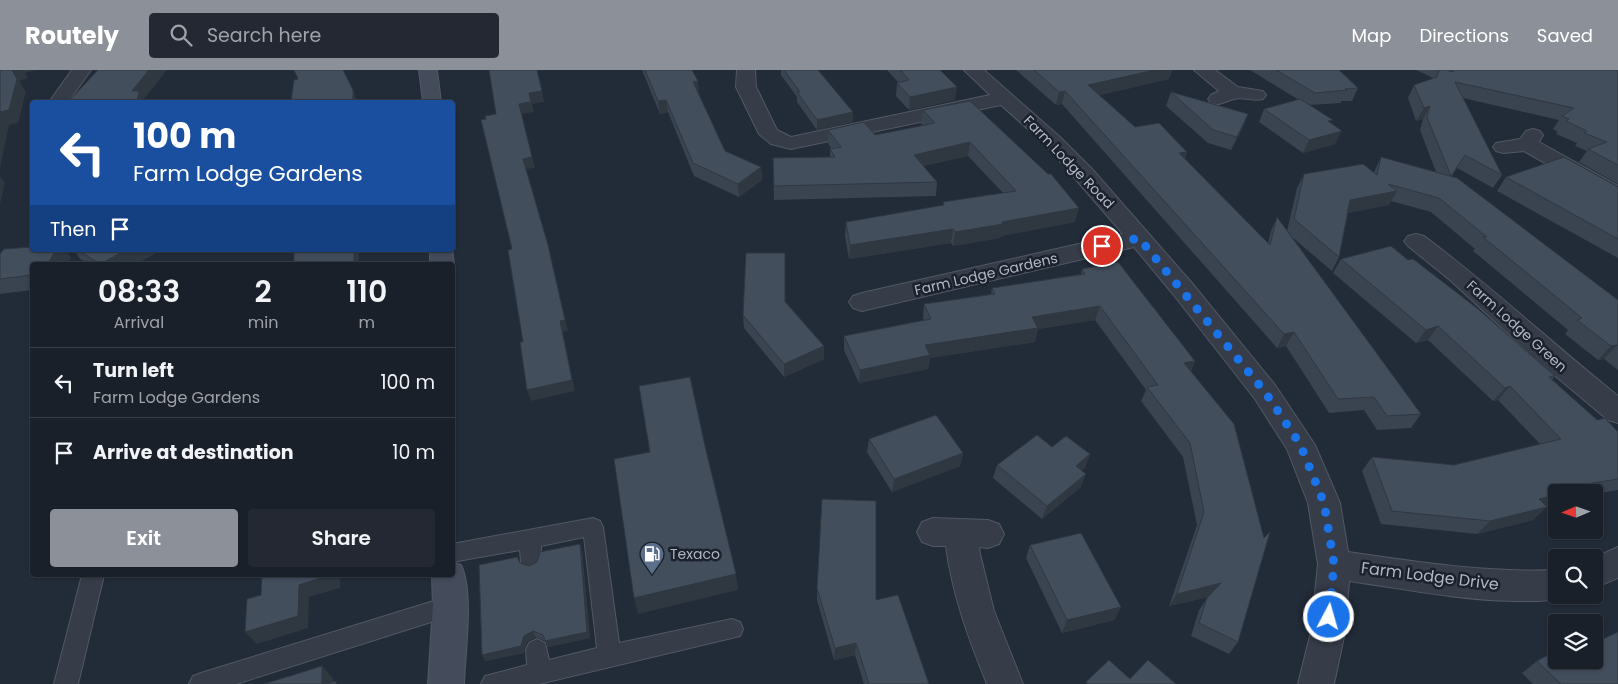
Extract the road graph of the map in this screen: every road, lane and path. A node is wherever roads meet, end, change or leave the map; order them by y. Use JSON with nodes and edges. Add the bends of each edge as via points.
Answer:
{"nodes":[{"id":1,"x":82,"y":70,"type":"edge"},
{"id":2,"x":428,"y":70,"type":"edge"},
{"id":3,"x":746,"y":70,"type":"edge"},
{"id":4,"x":973,"y":70,"type":"edge"},
{"id":5,"x":1203,"y":70,"type":"edge"},
{"id":6,"x":1256,"y":94,"type":"dead end"},
{"id":7,"x":1005,"y":98,"type":"junction"},
{"id":8,"x":60,"y":100,"type":"edge"},
{"id":9,"x":432,"y":100,"type":"edge"},
{"id":10,"x":1503,"y":147,"type":"dead end"},
{"id":11,"x":1618,"y":195,"type":"edge"},
{"id":12,"x":1139,"y":238,"type":"junction"},
{"id":13,"x":1411,"y":240,"type":"dead end"},
{"id":14,"x":854,"y":303,"type":"dead end"},
{"id":15,"x":1618,"y":412,"type":"edge"},
{"id":16,"x":961,"y":533,"type":"dead end"},
{"id":17,"x":530,"y":539,"type":"junction"},
{"id":18,"x":455,"y":552,"type":"edge"},
{"id":19,"x":1618,"y":561,"type":"edge"},
{"id":20,"x":531,"y":562,"type":"dead end"},
{"id":21,"x":1334,"y":564,"type":"junction"},
{"id":22,"x":1603,"y":569,"type":"edge"},
{"id":23,"x":93,"y":577,"type":"edge"},
{"id":24,"x":1548,"y":585,"type":"edge"},
{"id":25,"x":449,"y":591,"type":"edge"},
{"id":26,"x":732,"y":629,"type":"dead end"},
{"id":27,"x":537,"y":650,"type":"dead end"},
{"id":28,"x":609,"y":656,"type":"junction"},
{"id":29,"x":539,"y":673,"type":"junction"},
{"id":30,"x":66,"y":684,"type":"edge"},
{"id":31,"x":201,"y":684,"type":"edge"},
{"id":32,"x":446,"y":684,"type":"edge"},
{"id":33,"x":494,"y":684,"type":"edge"},
{"id":34,"x":1004,"y":684,"type":"edge"},
{"id":35,"x":1316,"y":684,"type":"edge"}],
"edges":[{"from":1,"to":8,"type":"street"},
{"from":2,"to":9,"type":"main road"},
{"from":3,"to":7,"type":"street","via":[[746,87],[769,134],[790,143]]},
{"from":4,"to":7,"type":"street","name":"Farm Lodge Road"},
{"from":5,"to":6,"type":"street","via":[[1226,96]]},
{"from":7,"to":12,"type":"street","name":"Farm Lodge Road","via":[[1053,141]]},
{"from":10,"to":11,"type":"street","via":[[1530,140]]},
{"from":12,"to":14,"type":"street","name":"Farm Lodge Gardens"},
{"from":12,"to":21,"type":"street","name":"Farm Lodge Road","via":[[1265,392],[1300,444],[1324,503]]},
{"from":13,"to":15,"type":"street","name":"Farm Lodge Green","via":[[1459,274]]},
{"from":16,"to":34,"type":"street","via":[[969,588]]},
{"from":17,"to":18,"type":"lane"},
{"from":17,"to":20,"type":"lane"},
{"from":17,"to":28,"type":"lane","via":[[593,527]]},
{"from":19,"to":22,"type":"street"},
{"from":21,"to":24,"type":"street","name":"Farm Lodge Drive","via":[[1469,584]]},
{"from":21,"to":35,"type":"street","name":"Farm Lodge Road","via":[[1328,632]]},
{"from":23,"to":30,"type":"lane"},
{"from":25,"to":31,"type":"lane"},
{"from":25,"to":32,"type":"main road"},
{"from":26,"to":28,"type":"lane"},
{"from":27,"to":29,"type":"lane"},
{"from":28,"to":29,"type":"lane"},
{"from":29,"to":33,"type":"lane"}]}
